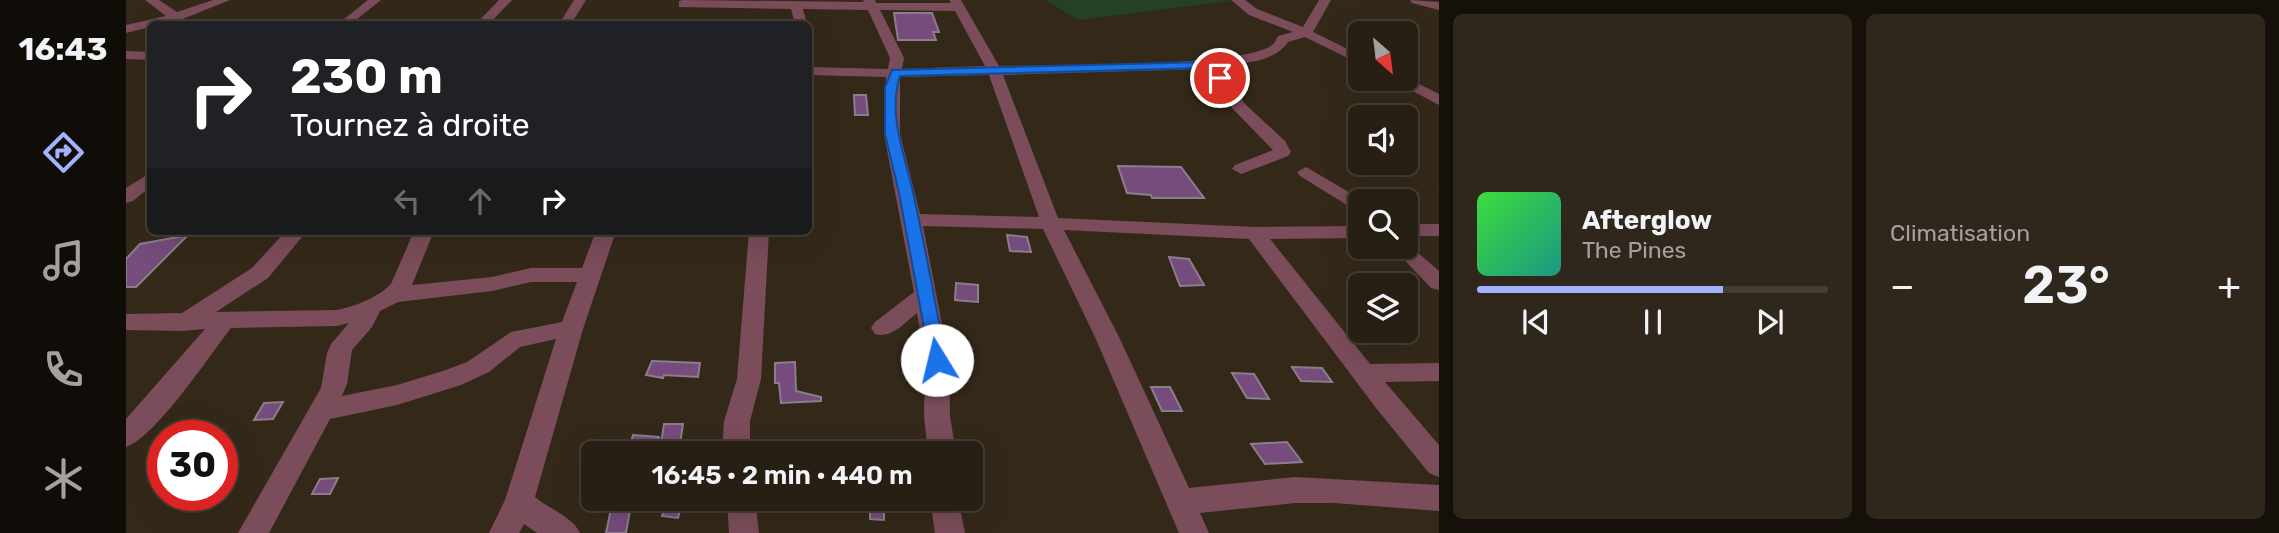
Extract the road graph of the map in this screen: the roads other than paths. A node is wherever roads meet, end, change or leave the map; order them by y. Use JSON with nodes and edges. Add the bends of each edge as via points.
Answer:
{"nodes":[{"id":1,"x":151,"y":0,"type":"edge"},
{"id":2,"x":224,"y":0,"type":"edge"},
{"id":3,"x":374,"y":0,"type":"edge"},
{"id":4,"x":506,"y":0,"type":"edge"},
{"id":5,"x":580,"y":0,"type":"edge"},
{"id":6,"x":1237,"y":0,"type":"edge"},
{"id":7,"x":1325,"y":0,"type":"edge"},
{"id":8,"x":1416,"y":0,"type":"edge"},
{"id":9,"x":796,"y":2,"type":"edge"},
{"id":10,"x":870,"y":3,"type":"edge"},
{"id":11,"x":956,"y":3,"type":"edge"},
{"id":12,"x":683,"y":6,"type":"edge"},
{"id":13,"x":1439,"y":6,"type":"edge"},
{"id":14,"x":176,"y":17,"type":"junction"},
{"id":15,"x":159,"y":21,"type":"edge"},
{"id":16,"x":348,"y":21,"type":"edge"},
{"id":17,"x":485,"y":21,"type":"edge"},
{"id":18,"x":567,"y":21,"type":"edge"},
{"id":19,"x":800,"y":21,"type":"edge"},
{"id":20,"x":147,"y":24,"type":"edge"},
{"id":21,"x":126,"y":29,"type":"edge"},
{"id":22,"x":1306,"y":33,"type":"junction"},
{"id":23,"x":1348,"y":54,"type":"edge"},
{"id":24,"x":126,"y":55,"type":"edge"},
{"id":25,"x":147,"y":56,"type":"edge"},
{"id":26,"x":1208,"y":65,"type":"junction"},
{"id":27,"x":812,"y":71,"type":"edge"},
{"id":28,"x":995,"y":71,"type":"junction"},
{"id":29,"x":896,"y":73,"type":"junction"},
{"id":30,"x":1418,"y":90,"type":"edge"},
{"id":31,"x":1439,"y":100,"type":"edge"},
{"id":32,"x":1241,"y":169,"type":"dead end"},
{"id":33,"x":1306,"y":172,"type":"dead end"},
{"id":34,"x":147,"y":180,"type":"edge"},
{"id":35,"x":126,"y":197,"type":"edge"},
{"id":36,"x":1348,"y":199,"type":"edge"},
{"id":37,"x":912,"y":220,"type":"junction"},
{"id":38,"x":1051,"y":224,"type":"junction"},
{"id":39,"x":1418,"y":230,"type":"edge"},
{"id":40,"x":1439,"y":230,"type":"edge"},
{"id":41,"x":1348,"y":232,"type":"edge"},
{"id":42,"x":1255,"y":233,"type":"junction"},
{"id":43,"x":293,"y":235,"type":"edge"},
{"id":44,"x":422,"y":235,"type":"edge"},
{"id":45,"x":605,"y":235,"type":"edge"},
{"id":46,"x":759,"y":235,"type":"edge"},
{"id":47,"x":1414,"y":259,"type":"edge"},
{"id":48,"x":591,"y":275,"type":"junction"},
{"id":49,"x":1439,"y":283,"type":"edge"},
{"id":50,"x":925,"y":295,"type":"junction"},
{"id":51,"x":381,"y":302,"type":"junction"},
{"id":52,"x":224,"y":321,"type":"junction"},
{"id":53,"x":126,"y":322,"type":"edge"},
{"id":54,"x":183,"y":323,"type":"junction"},
{"id":55,"x":883,"y":328,"type":"dead end"},
{"id":56,"x":571,"y":329,"type":"junction"},
{"id":57,"x":1439,"y":372,"type":"edge"},
{"id":58,"x":1366,"y":373,"type":"junction"},
{"id":59,"x":321,"y":410,"type":"junction"},
{"id":60,"x":126,"y":436,"type":"edge"},
{"id":61,"x":736,"y":441,"type":"edge"},
{"id":62,"x":940,"y":441,"type":"edge"},
{"id":63,"x":1439,"y":465,"type":"edge"},
{"id":64,"x":1439,"y":498,"type":"edge"},
{"id":65,"x":519,"y":502,"type":"junction"},
{"id":66,"x":1180,"y":502,"type":"junction"},
{"id":67,"x":742,"y":511,"type":"edge"},
{"id":68,"x":946,"y":511,"type":"edge"},
{"id":69,"x":253,"y":533,"type":"edge"},
{"id":70,"x":504,"y":533,"type":"edge"},
{"id":71,"x":565,"y":533,"type":"edge"},
{"id":72,"x":744,"y":533,"type":"edge"},
{"id":73,"x":950,"y":533,"type":"edge"},
{"id":74,"x":1194,"y":533,"type":"edge"}],
"edges":[{"from":1,"to":14,"type":"street"},
{"from":2,"to":14,"type":"street"},
{"from":3,"to":16,"type":"street"},
{"from":4,"to":17,"type":"street"},
{"from":5,"to":18,"type":"street"},
{"from":6,"to":22,"type":"street","via":[[1253,12]]},
{"from":7,"to":22,"type":"street"},
{"from":8,"to":13,"type":"street"},
{"from":9,"to":10,"type":"street"},
{"from":9,"to":12,"type":"street"},
{"from":9,"to":19,"type":"street"},
{"from":10,"to":11,"type":"street"},
{"from":10,"to":29,"type":"street","via":[[897,58]]},
{"from":11,"to":28,"type":"street"},
{"from":14,"to":15,"type":"street"},
{"from":20,"to":21,"type":"street"},
{"from":22,"to":23,"type":"street"},
{"from":22,"to":26,"type":"street","via":[[1283,39],[1277,48],[1259,56]]},
{"from":24,"to":25,"type":"street"},
{"from":26,"to":28,"type":"street"},
{"from":26,"to":32,"type":"street","via":[[1232,92],[1237,105],[1282,152]]},
{"from":27,"to":29,"type":"street"},
{"from":28,"to":29,"type":"street"},
{"from":28,"to":38,"type":"street"},
{"from":29,"to":37,"type":"street","via":[[891,87],[892,134]]},
{"from":30,"to":31,"type":"street"},
{"from":33,"to":36,"type":"street"},
{"from":34,"to":35,"type":"street"},
{"from":37,"to":38,"type":"street"},
{"from":37,"to":50,"type":"street"},
{"from":38,"to":42,"type":"street"},
{"from":38,"to":66,"type":"street"},
{"from":39,"to":40,"type":"street"},
{"from":41,"to":42,"type":"street"},
{"from":42,"to":58,"type":"street"},
{"from":43,"to":54,"type":"street","via":[[260,273]]},
{"from":44,"to":51,"type":"street","via":[[400,287]]},
{"from":45,"to":48,"type":"street"},
{"from":46,"to":61,"type":"street","via":[[749,379]]},
{"from":47,"to":49,"type":"street"},
{"from":48,"to":51,"type":"street","via":[[531,275]]},
{"from":48,"to":56,"type":"street"},
{"from":50,"to":55,"type":"street"},
{"from":50,"to":62,"type":"street","via":[[939,371]]},
{"from":51,"to":52,"type":"street","via":[[337,318]]},
{"from":51,"to":59,"type":"street","via":[[341,347],[338,375]]},
{"from":52,"to":54,"type":"street"},
{"from":52,"to":60,"type":"street"},
{"from":53,"to":54,"type":"street"},
{"from":56,"to":59,"type":"street","via":[[523,336],[503,346],[485,364],[423,389]]},
{"from":56,"to":65,"type":"street"},
{"from":57,"to":58,"type":"street"},
{"from":58,"to":63,"type":"street"},
{"from":59,"to":69,"type":"street"},
{"from":64,"to":66,"type":"street","via":[[1294,490]]},
{"from":65,"to":70,"type":"street"},
{"from":65,"to":71,"type":"street"},
{"from":66,"to":74,"type":"street"},
{"from":67,"to":72,"type":"street"},
{"from":68,"to":73,"type":"street"}]}
